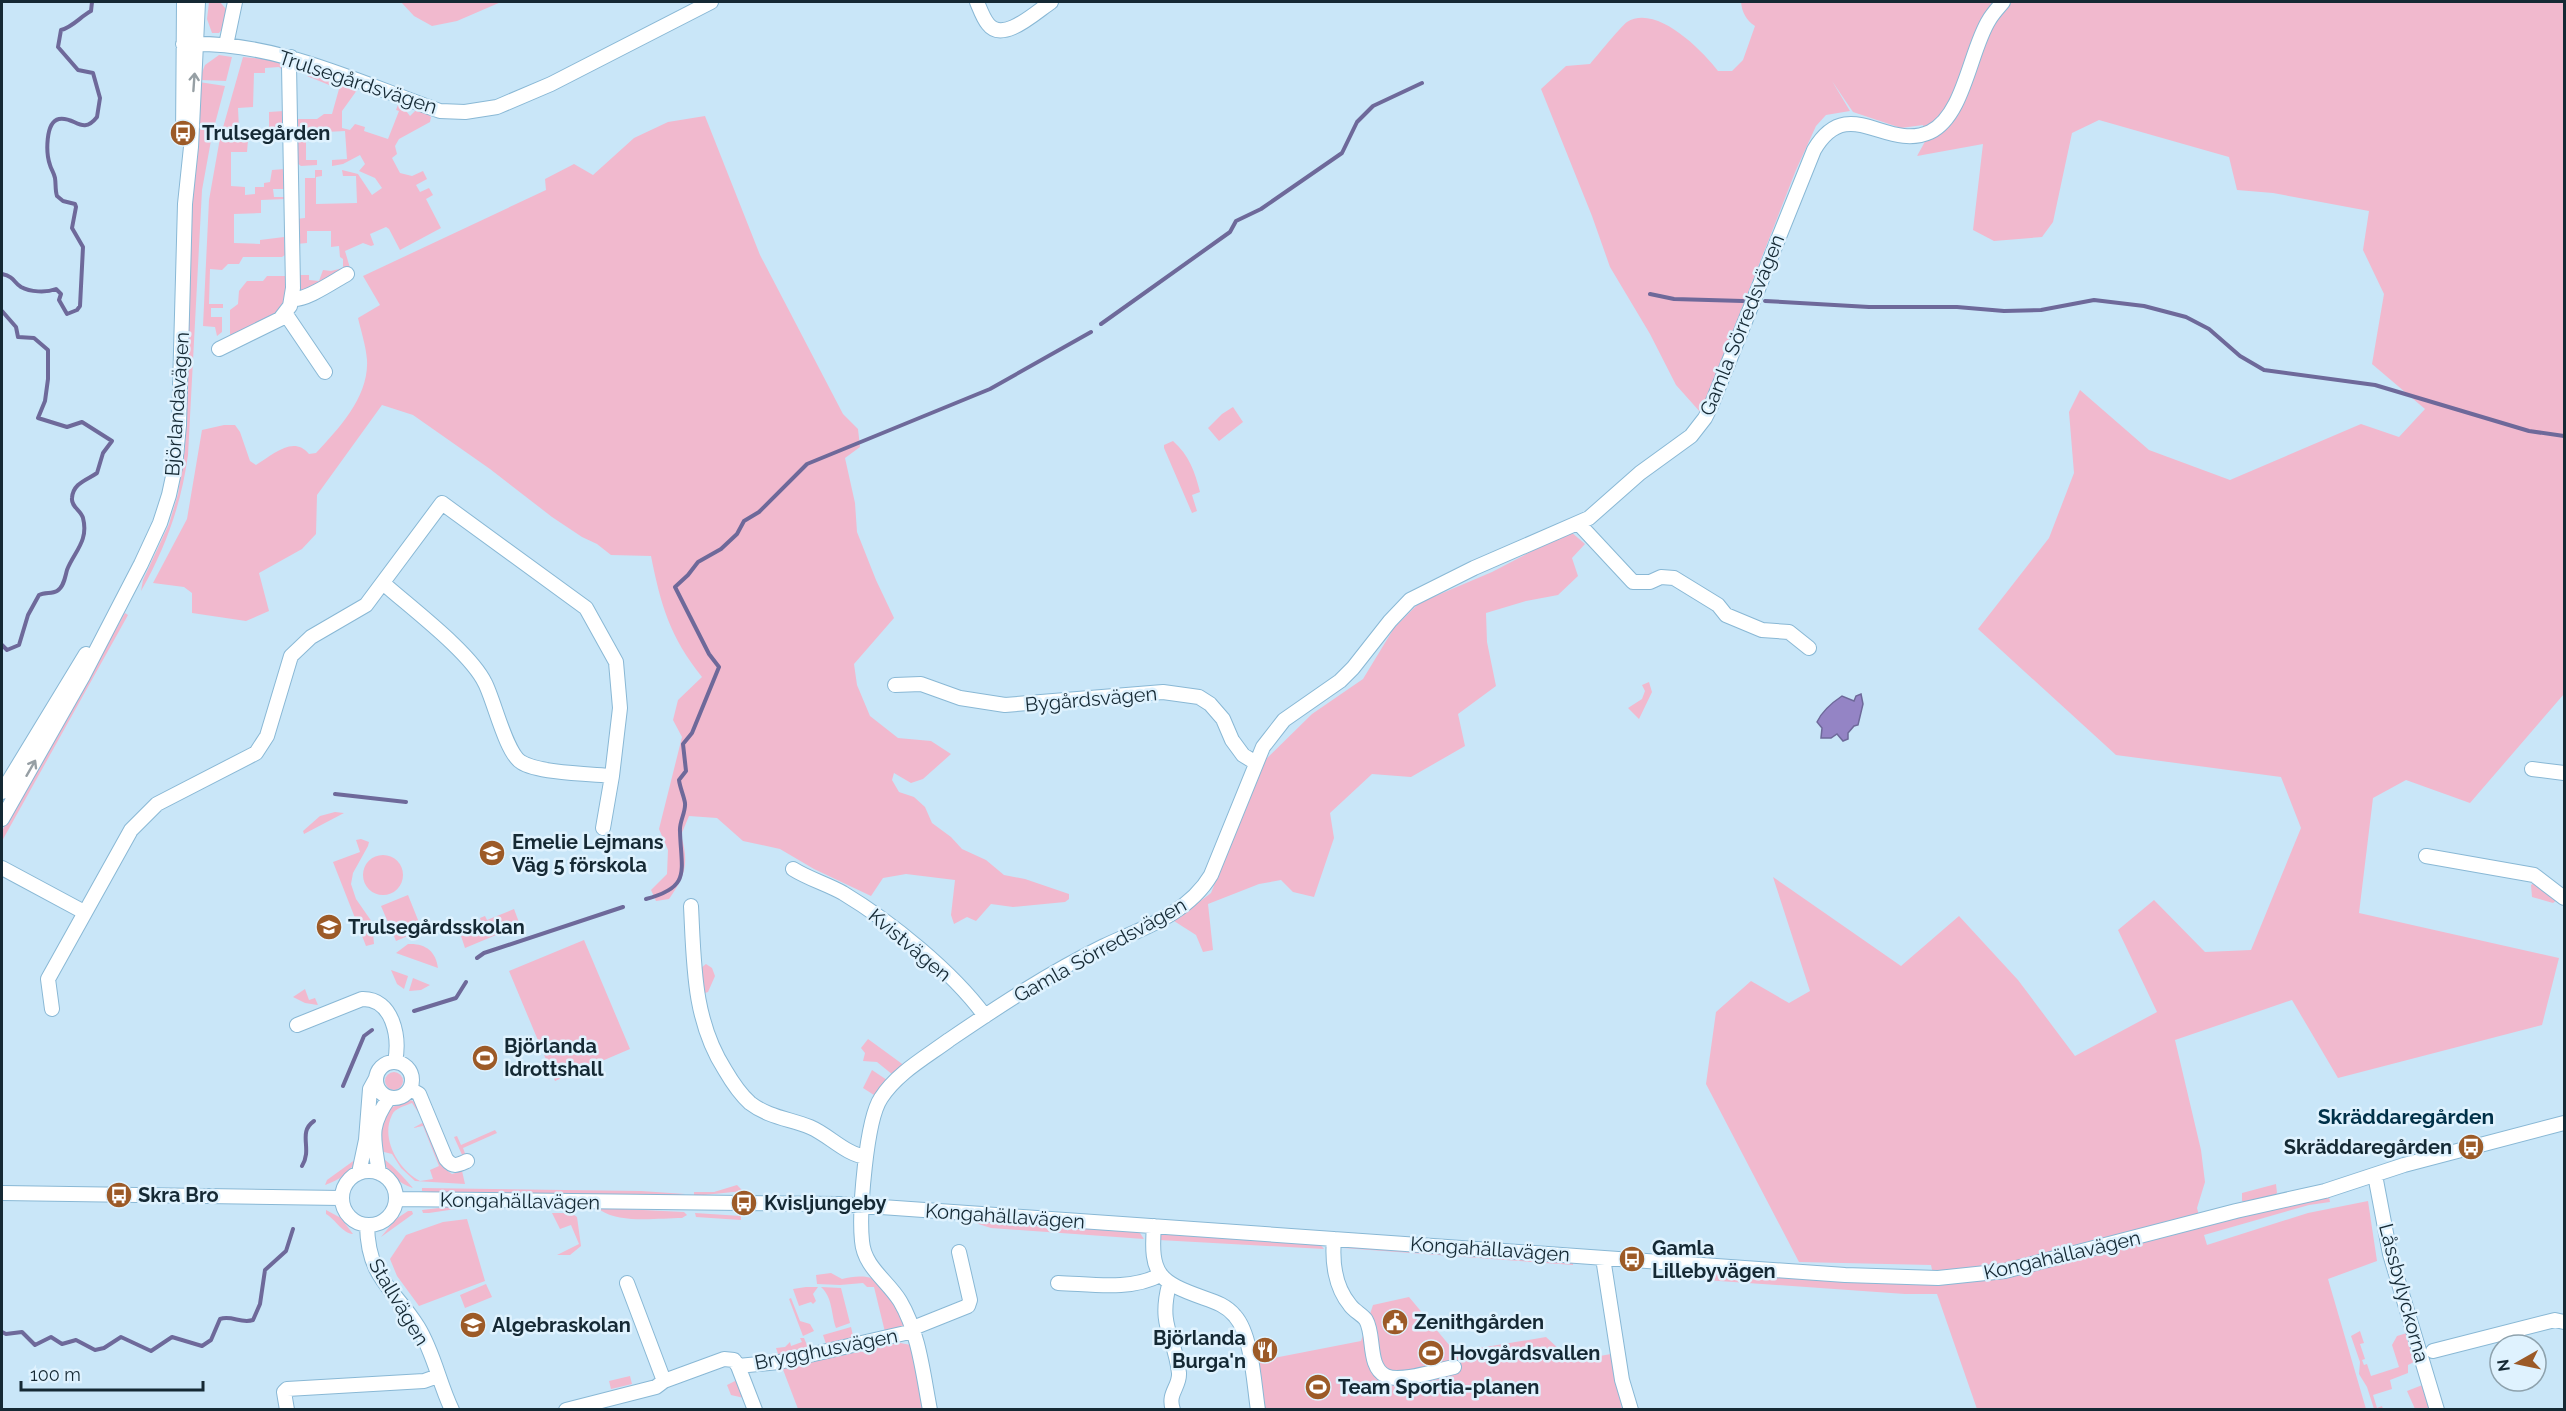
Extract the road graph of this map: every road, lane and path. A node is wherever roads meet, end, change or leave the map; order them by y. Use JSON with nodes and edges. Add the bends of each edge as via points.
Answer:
{"nodes":[{"id":1,"x":184,"y":2,"type":"edge"},
{"id":2,"x":198,"y":2,"type":"edge"},
{"id":3,"x":235,"y":2,"type":"edge"},
{"id":4,"x":711,"y":2,"type":"edge"},
{"id":5,"x":977,"y":2,"type":"edge"},
{"id":6,"x":1051,"y":2,"type":"edge"},
{"id":7,"x":2003,"y":2,"type":"edge"},
{"id":8,"x":189,"y":44,"type":"junction"},
{"id":9,"x":226,"y":45,"type":"junction"},
{"id":10,"x":291,"y":57,"type":"junction"},
{"id":11,"x":347,"y":274,"type":"dead end"},
{"id":12,"x":292,"y":300,"type":"junction"},
{"id":13,"x":285,"y":313,"type":"junction"},
{"id":14,"x":219,"y":350,"type":"dead end"},
{"id":15,"x":325,"y":372,"type":"dead end"},
{"id":16,"x":1579,"y":524,"type":"junction"},
{"id":17,"x":383,"y":583,"type":"junction"},
{"id":18,"x":125,"y":595,"type":"junction"},
{"id":19,"x":1809,"y":648,"type":"dead end"},
{"id":20,"x":895,"y":685,"type":"dead end"},
{"id":21,"x":1256,"y":763,"type":"junction"},
{"id":22,"x":2532,"y":769,"type":"dead end"},
{"id":23,"x":2565,"y":773,"type":"edge"},
{"id":24,"x":612,"y":776,"type":"junction"},
{"id":25,"x":2,"y":792,"type":"edge"},
{"id":26,"x":2,"y":819,"type":"edge"},
{"id":27,"x":603,"y":828,"type":"dead end"},
{"id":28,"x":2426,"y":856,"type":"dead end"},
{"id":29,"x":2,"y":868,"type":"edge"},
{"id":30,"x":793,"y":869,"type":"dead end"},
{"id":31,"x":2565,"y":898,"type":"edge"},
{"id":32,"x":691,"y":906,"type":"dead end"},
{"id":33,"x":84,"y":912,"type":"junction"},
{"id":34,"x":52,"y":1010,"type":"dead end"},
{"id":35,"x":985,"y":1016,"type":"junction"},
{"id":36,"x":297,"y":1025,"type":"dead end"},
{"id":37,"x":395,"y":1062,"type":"junction"},
{"id":38,"x":376,"y":1078,"type":"junction"},
{"id":39,"x":410,"y":1089,"type":"junction"},
{"id":40,"x":389,"y":1098,"type":"junction"},
{"id":41,"x":2565,"y":1123,"type":"edge"},
{"id":42,"x":866,"y":1157,"type":"junction"},
{"id":43,"x":467,"y":1161,"type":"dead end"},
{"id":44,"x":359,"y":1173,"type":"junction"},
{"id":45,"x":379,"y":1173,"type":"junction"},
{"id":46,"x":2375,"y":1175,"type":"junction"},
{"id":47,"x":2,"y":1193,"type":"edge"},
{"id":48,"x":341,"y":1198,"type":"junction"},
{"id":49,"x":396,"y":1199,"type":"junction"},
{"id":50,"x":862,"y":1206,"type":"junction"},
{"id":51,"x":367,"y":1225,"type":"junction"},
{"id":52,"x":1154,"y":1226,"type":"junction"},
{"id":53,"x":1334,"y":1239,"type":"junction"},
{"id":54,"x":959,"y":1252,"type":"dead end"},
{"id":55,"x":1603,"y":1258,"type":"junction"},
{"id":56,"x":1165,"y":1280,"type":"junction"},
{"id":57,"x":627,"y":1283,"type":"dead end"},
{"id":58,"x":1058,"y":1283,"type":"dead end"},
{"id":59,"x":2565,"y":1322,"type":"edge"},
{"id":60,"x":913,"y":1329,"type":"junction"},
{"id":61,"x":2433,"y":1351,"type":"dead end"},
{"id":62,"x":738,"y":1366,"type":"junction"},
{"id":63,"x":1454,"y":1367,"type":"dead end"},
{"id":64,"x":438,"y":1376,"type":"junction"},
{"id":65,"x":664,"y":1381,"type":"junction"},
{"id":66,"x":287,"y":1410,"type":"edge"},
{"id":67,"x":452,"y":1410,"type":"edge"},
{"id":68,"x":566,"y":1410,"type":"edge"},
{"id":69,"x":755,"y":1410,"type":"edge"},
{"id":70,"x":930,"y":1410,"type":"edge"},
{"id":71,"x":1173,"y":1410,"type":"edge"},
{"id":72,"x":1258,"y":1410,"type":"edge"},
{"id":73,"x":1631,"y":1410,"type":"edge"},
{"id":74,"x":2437,"y":1410,"type":"edge"}],
"edges":[{"from":1,"to":8,"type":"street","name":"Björlandavägen"},
{"from":2,"to":8,"type":"street","name":"Björlandavägen"},
{"from":3,"to":9,"type":"street"},
{"from":4,"to":10,"type":"street","name":"Trulsegårdsvägen","via":[[551,84],[497,107],[479,110],[440,111]]},
{"from":5,"to":6,"type":"street","via":[[987,22],[1003,31]]},
{"from":7,"to":16,"type":"street","name":"Gamla Sörredsvägen","via":[[1988,21],[1955,105],[1939,127],[1914,136],[1846,124],[1830,128],[1821,137],[1705,418],[1691,436]]},
{"from":8,"to":9,"type":"street","name":"Trulsegårdsvägen"},
{"from":8,"to":18,"type":"street","name":"Björlandavägen","via":[[182,359],[175,467],[160,523]]},
{"from":9,"to":10,"type":"street","name":"Trulsegårdsvägen"},
{"from":10,"to":12,"type":"street"},
{"from":11,"to":12,"type":"street","via":[[308,296]]},
{"from":12,"to":13,"type":"street"},
{"from":13,"to":14,"type":"street"},
{"from":13,"to":15,"type":"street"},
{"from":16,"to":19,"type":"street","via":[[1633,582],[1674,578],[1718,605],[1726,615],[1762,630],[1789,632]]},
{"from":16,"to":21,"type":"street","name":"Gamla Sörredsvägen","via":[[1410,600],[1340,681],[1284,720]]},
{"from":17,"to":24,"type":"street","via":[[471,662],[485,682],[511,749],[520,762],[535,768]]},
{"from":17,"to":24,"type":"street","via":[[442,503],[586,608],[616,662],[620,708]]},
{"from":17,"to":33,"type":"street","via":[[366,605],[311,637],[291,656],[267,736],[256,753],[144,814]]},
{"from":18,"to":25,"type":"street","name":"Björlandavägen","via":[[68,680]]},
{"from":26,"to":18,"type":"street","name":"Björlandavägen","one_way":true},
{"from":20,"to":21,"type":"street","name":"Bygårdsvägen","via":[[921,684],[960,698],[1005,705],[1163,692],[1199,696],[1217,711],[1243,755]]},
{"from":21,"to":35,"type":"street","name":"Gamla Sörredsvägen","via":[[1211,875],[1192,899],[1170,915],[1048,976]]},
{"from":22,"to":23,"type":"street"},
{"from":24,"to":27,"type":"street"},
{"from":28,"to":31,"type":"street","via":[[2534,874]]},
{"from":29,"to":33,"type":"street"},
{"from":30,"to":35,"type":"street","name":"Kvistvägen","via":[[840,891],[882,918],[966,991]]},
{"from":32,"to":42,"type":"street","via":[[696,991],[702,1021],[713,1052],[737,1088],[760,1109],[813,1128]]},
{"from":33,"to":34,"type":"street","via":[[48,979]]},
{"from":35,"to":42,"type":"street","name":"Gamla Sörredsvägen","via":[[907,1071],[886,1091],[873,1118]]},
{"from":36,"to":37,"type":"street","via":[[362,999],[372,999],[387,1010],[396,1032]]},
{"from":37,"to":38,"type":"street","via":[[384,1064]]},
{"from":37,"to":39,"type":"street","via":[[410,1072]]},
{"from":38,"to":40,"type":"street","via":[[378,1090]]},
{"from":38,"to":44,"type":"street","via":[[370,1089]]},
{"from":39,"to":40,"type":"street","via":[[401,1097]]},
{"from":39,"to":43,"type":"street","via":[[419,1094],[446,1159],[456,1166]]},
{"from":40,"to":45,"type":"street","via":[[374,1124]]},
{"from":41,"to":46,"type":"street","name":"Kongahällavägen"},
{"from":42,"to":50,"type":"street","name":"Gamla Sörredsvägen"},
{"from":44,"to":45,"type":"street"},
{"from":44,"to":48,"type":"street","via":[[346,1182]]},
{"from":45,"to":49,"type":"street","via":[[392,1184]]},
{"from":46,"to":55,"type":"street","name":"Kongahällavägen","via":[[2325,1191],[1980,1275],[1905,1278]]},
{"from":46,"to":74,"type":"street","name":"Låssbylyckorna","via":[[2390,1254]]},
{"from":47,"to":48,"type":"street"},
{"from":48,"to":51,"type":"street","via":[[351,1219]]},
{"from":49,"to":50,"type":"street","name":"Kongahällavägen"},
{"from":49,"to":51,"type":"street","via":[[389,1216]]},
{"from":50,"to":52,"type":"street","name":"Kongahällavägen"},
{"from":50,"to":60,"type":"street","name":"Gamla Sörredsvägen","via":[[864,1253],[900,1300]]},
{"from":51,"to":64,"type":"street","name":"Stallvägen","via":[[372,1265],[417,1327]]},
{"from":52,"to":53,"type":"street","name":"Kongahällavägen"},
{"from":52,"to":56,"type":"street","via":[[1153,1256]]},
{"from":53,"to":55,"type":"street","name":"Kongahällavägen"},
{"from":53,"to":63,"type":"street","via":[[1334,1265],[1341,1291],[1347,1303],[1366,1318],[1378,1369],[1385,1376],[1402,1378]]},
{"from":54,"to":60,"type":"street","name":"Brygghusvägen","via":[[968,1306]]},
{"from":55,"to":73,"type":"street","via":[[1622,1380]]},
{"from":56,"to":58,"type":"street","via":[[1127,1285]]},
{"from":56,"to":71,"type":"street","via":[[1164,1316],[1179,1378],[1171,1395]]},
{"from":56,"to":72,"type":"street","via":[[1221,1304],[1236,1317],[1246,1338]]},
{"from":57,"to":65,"type":"street"},
{"from":59,"to":61,"type":"street","via":[[2555,1320]]},
{"from":60,"to":62,"type":"street","name":"Brygghusvägen","via":[[779,1362]]},
{"from":60,"to":70,"type":"street","name":"Gamla Sörredsvägen"},
{"from":62,"to":65,"type":"street","name":"Brygghusvägen","via":[[734,1360],[724,1359]]},
{"from":62,"to":69,"type":"street","name":"Brygghusvägen"},
{"from":64,"to":66,"type":"street","via":[[414,1382],[287,1389]]},
{"from":64,"to":67,"type":"street","name":"Stallvägen"},
{"from":65,"to":68,"type":"street","name":"Brygghusvägen","via":[[656,1387]]}]}
